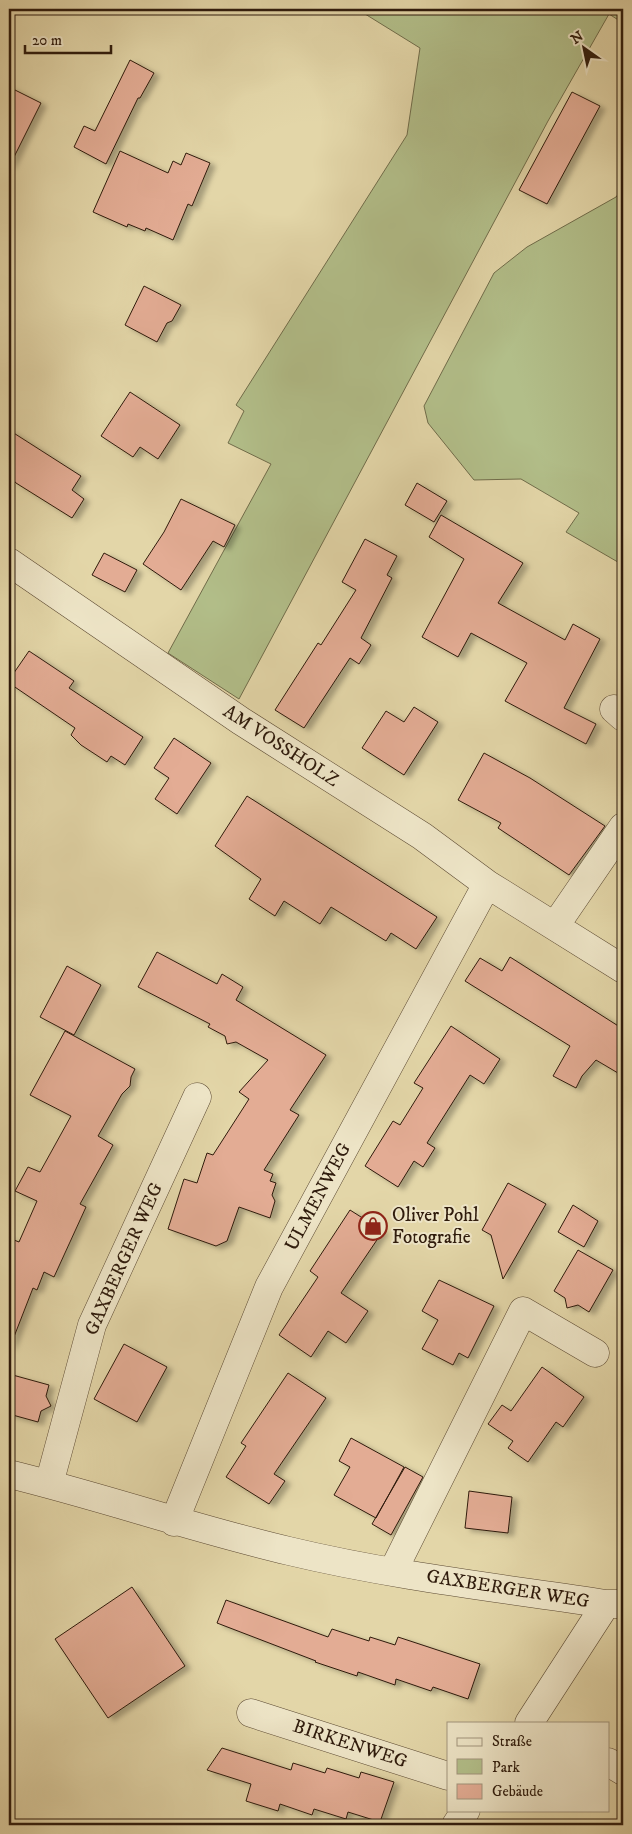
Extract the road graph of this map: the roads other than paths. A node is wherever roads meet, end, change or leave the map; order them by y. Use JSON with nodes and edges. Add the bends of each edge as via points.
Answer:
{"nodes":[{"id":1,"x":9,"y":562,"type":"edge"},
{"id":2,"x":623,"y":827,"type":"edge"},
{"id":3,"x":487,"y":884,"type":"junction"},
{"id":4,"x":555,"y":926,"type":"junction"},
{"id":5,"x":623,"y":970,"type":"edge"},
{"id":6,"x":197,"y":1097,"type":"dead end"},
{"id":7,"x":595,"y":1353,"type":"dead end"},
{"id":8,"x":9,"y":1474,"type":"edge"},
{"id":9,"x":49,"y":1484,"type":"junction"},
{"id":10,"x":174,"y":1522,"type":"junction"},
{"id":11,"x":394,"y":1571,"type":"junction"},
{"id":12,"x":615,"y":1604,"type":"edge"},
{"id":13,"x":251,"y":1713,"type":"dead end"},
{"id":14,"x":535,"y":1721,"type":"edge"},
{"id":15,"x":610,"y":1763,"type":"edge"},
{"id":16,"x":623,"y":1771,"type":"edge"},
{"id":17,"x":447,"y":1776,"type":"edge"},
{"id":18,"x":465,"y":1812,"type":"edge"},
{"id":19,"x":456,"y":1825,"type":"edge"}],
"edges":[{"from":1,"to":3,"type":"street","name":"AM VOSSHOLZ","via":[[241,722],[422,836]]},
{"from":2,"to":4,"type":"street"},
{"from":3,"to":4,"type":"street","name":"AM VOSSHOLZ"},
{"from":3,"to":10,"type":"street","name":"ULMENWEG","via":[[270,1287]]},
{"from":4,"to":5,"type":"street","name":"AM VOSSHOLZ"},
{"from":6,"to":9,"type":"street","name":"GAXBERGER WEG","via":[[92,1325]]},
{"from":7,"to":11,"type":"street","via":[[522,1311]]},
{"from":8,"to":9,"type":"street","name":"GAXBERGER WEG"},
{"from":9,"to":10,"type":"street","name":"GAXBERGER WEG"},
{"from":10,"to":11,"type":"street","name":"GAXBERGER WEG","via":[[290,1552]]},
{"from":11,"to":12,"type":"street","name":"GAXBERGER WEG"},
{"from":12,"to":14,"type":"street"},
{"from":13,"to":17,"type":"street","name":"BIRKENWEG"},
{"from":15,"to":16,"type":"street"},
{"from":18,"to":19,"type":"street"}]}
